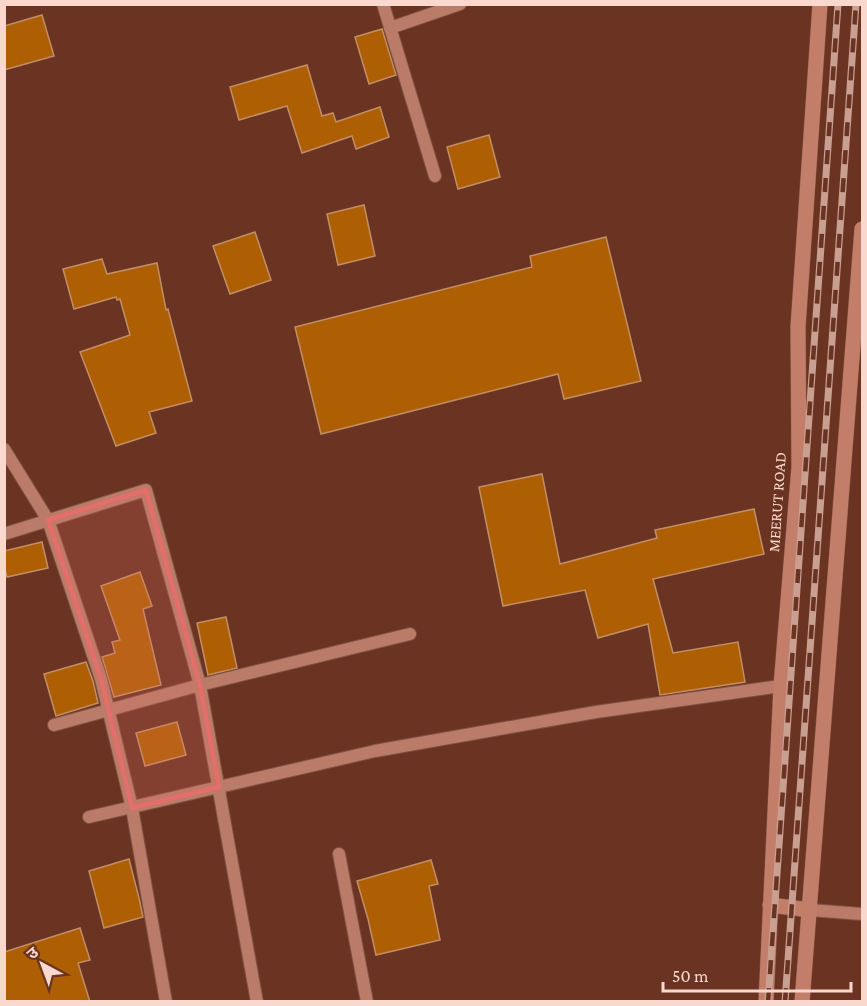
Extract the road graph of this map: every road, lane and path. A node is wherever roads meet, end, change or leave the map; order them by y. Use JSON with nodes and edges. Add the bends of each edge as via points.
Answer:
{"nodes":[{"id":1,"x":382,"y":4,"type":"edge"},
{"id":2,"x":460,"y":4,"type":"edge"},
{"id":3,"x":820,"y":4,"type":"edge"},
{"id":4,"x":390,"y":28,"type":"junction"},
{"id":5,"x":435,"y":176,"type":"dead end"},
{"id":6,"x":862,"y":229,"type":"edge"},
{"id":7,"x":4,"y":448,"type":"edge"},
{"id":8,"x":48,"y":520,"type":"junction"},
{"id":9,"x":4,"y":534,"type":"edge"},
{"id":10,"x":410,"y":634,"type":"dead end"},
{"id":11,"x":200,"y":686,"type":"junction"},
{"id":12,"x":781,"y":686,"type":"junction"},
{"id":13,"x":109,"y":710,"type":"junction"},
{"id":14,"x":54,"y":725,"type":"dead end"},
{"id":15,"x":219,"y":787,"type":"junction"},
{"id":16,"x":132,"y":808,"type":"junction"},
{"id":17,"x":89,"y":817,"type":"dead end"},
{"id":18,"x":339,"y":854,"type":"dead end"},
{"id":19,"x":770,"y":905,"type":"junction"},
{"id":20,"x":810,"y":910,"type":"junction"},
{"id":21,"x":862,"y":914,"type":"edge"},
{"id":22,"x":166,"y":1002,"type":"edge"},
{"id":23,"x":257,"y":1002,"type":"edge"},
{"id":24,"x":366,"y":1002,"type":"edge"},
{"id":25,"x":766,"y":1002,"type":"edge"},
{"id":26,"x":802,"y":1002,"type":"edge"}],
"edges":[{"from":1,"to":4,"type":"street"},
{"from":2,"to":4,"type":"street"},
{"from":3,"to":12,"type":"main road","name":"MEERUT ROAD","via":[[798,327],[799,467]]},
{"from":4,"to":5,"type":"street"},
{"from":6,"to":20,"type":"main road"},
{"from":7,"to":8,"type":"street"},
{"from":8,"to":9,"type":"street"},
{"from":8,"to":11,"type":"street","via":[[146,490]]},
{"from":8,"to":13,"type":"street"},
{"from":10,"to":11,"type":"street"},
{"from":11,"to":13,"type":"street"},
{"from":11,"to":15,"type":"street"},
{"from":12,"to":15,"type":"street","via":[[597,712],[375,751]]},
{"from":12,"to":19,"type":"main road","name":"MEERUT ROAD"},
{"from":13,"to":14,"type":"street"},
{"from":13,"to":16,"type":"street"},
{"from":15,"to":16,"type":"street"},
{"from":15,"to":23,"type":"street"},
{"from":16,"to":17,"type":"street"},
{"from":16,"to":22,"type":"street"},
{"from":18,"to":24,"type":"street"},
{"from":19,"to":20,"type":"main road"},
{"from":19,"to":25,"type":"main road","name":"MEERUT ROAD"},
{"from":20,"to":21,"type":"street"},
{"from":20,"to":26,"type":"main road"}]}
